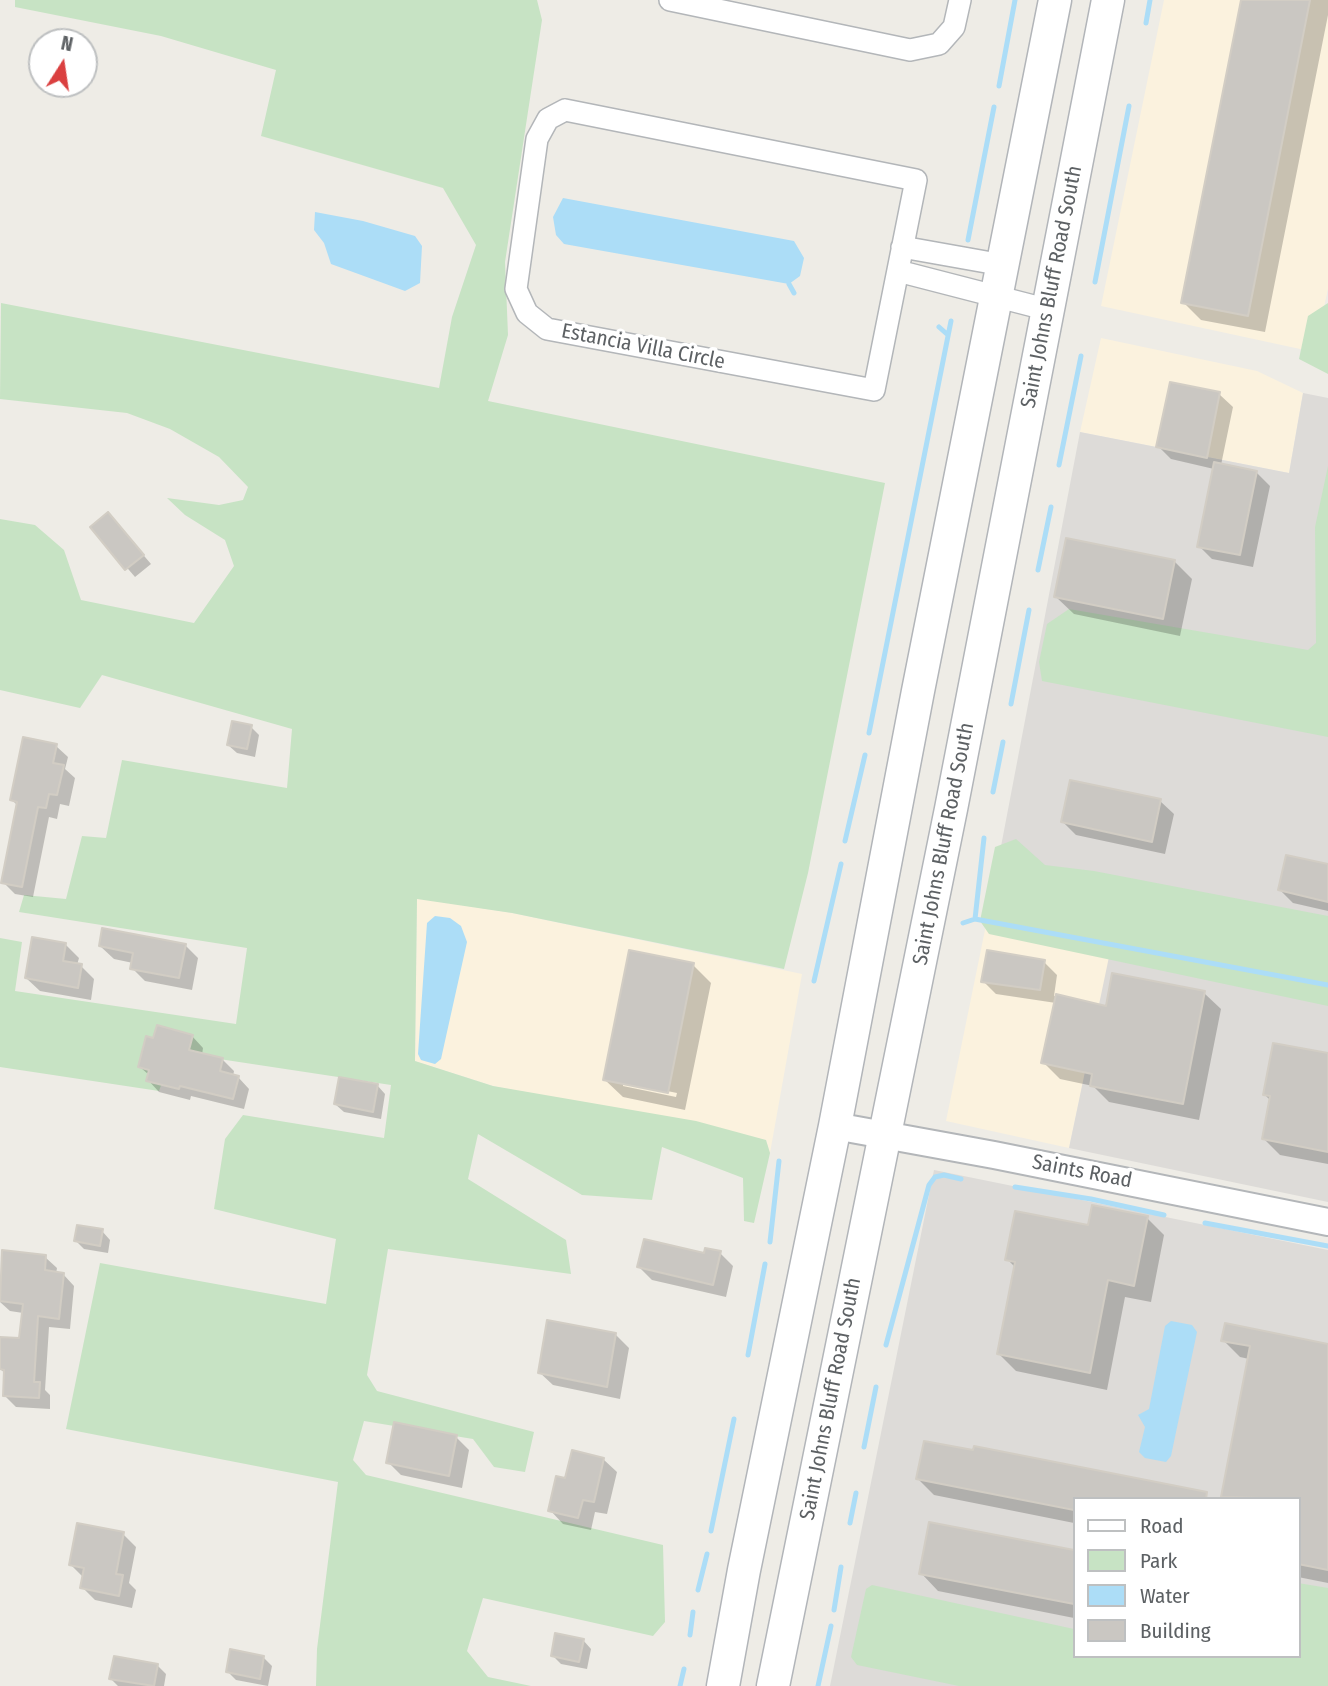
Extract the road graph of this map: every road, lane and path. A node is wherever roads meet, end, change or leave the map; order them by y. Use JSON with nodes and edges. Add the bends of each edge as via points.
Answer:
{"nodes":[{"id":1,"x":670,"y":0,"type":"edge"},
{"id":2,"x":960,"y":0,"type":"edge"},
{"id":3,"x":1055,"y":0,"type":"edge"},
{"id":4,"x":1108,"y":0,"type":"edge"},
{"id":5,"x":902,"y":247,"type":"junction"},
{"id":6,"x":1003,"y":265,"type":"junction"},
{"id":7,"x":898,"y":271,"type":"junction"},
{"id":8,"x":997,"y":297,"type":"junction"},
{"id":9,"x":1049,"y":310,"type":"junction"},
{"id":10,"x":835,"y":1126,"type":"junction"},
{"id":11,"x":885,"y":1136,"type":"junction"},
{"id":12,"x":1328,"y":1222,"type":"edge"},
{"id":13,"x":723,"y":1686,"type":"edge"},
{"id":14,"x":773,"y":1686,"type":"edge"}],
"edges":[{"from":1,"to":2,"type":"street","via":[[910,50],[939,44],[954,27]]},
{"from":3,"to":6,"type":"main road"},
{"from":4,"to":9,"type":"main road","name":"Saint Johns Bluff Road South"},
{"from":5,"to":6,"type":"street"},
{"from":5,"to":7,"type":"street","name":"Estancia Villa Circle"},
{"from":5,"to":7,"type":"street","name":"Estancia Villa Circle","via":[[916,180],[565,110],[548,119],[537,139],[516,289],[527,313],[547,329],[874,390]]},
{"from":6,"to":8,"type":"main road"},
{"from":7,"to":8,"type":"street"},
{"from":8,"to":9,"type":"street"},
{"from":8,"to":10,"type":"main road"},
{"from":9,"to":11,"type":"main road","name":"Saint Johns Bluff Road South"},
{"from":10,"to":11,"type":"street","name":"Saints Road"},
{"from":10,"to":13,"type":"main road"},
{"from":11,"to":12,"type":"street","name":"Saints Road"},
{"from":11,"to":14,"type":"main road","name":"Saint Johns Bluff Road South"}]}
